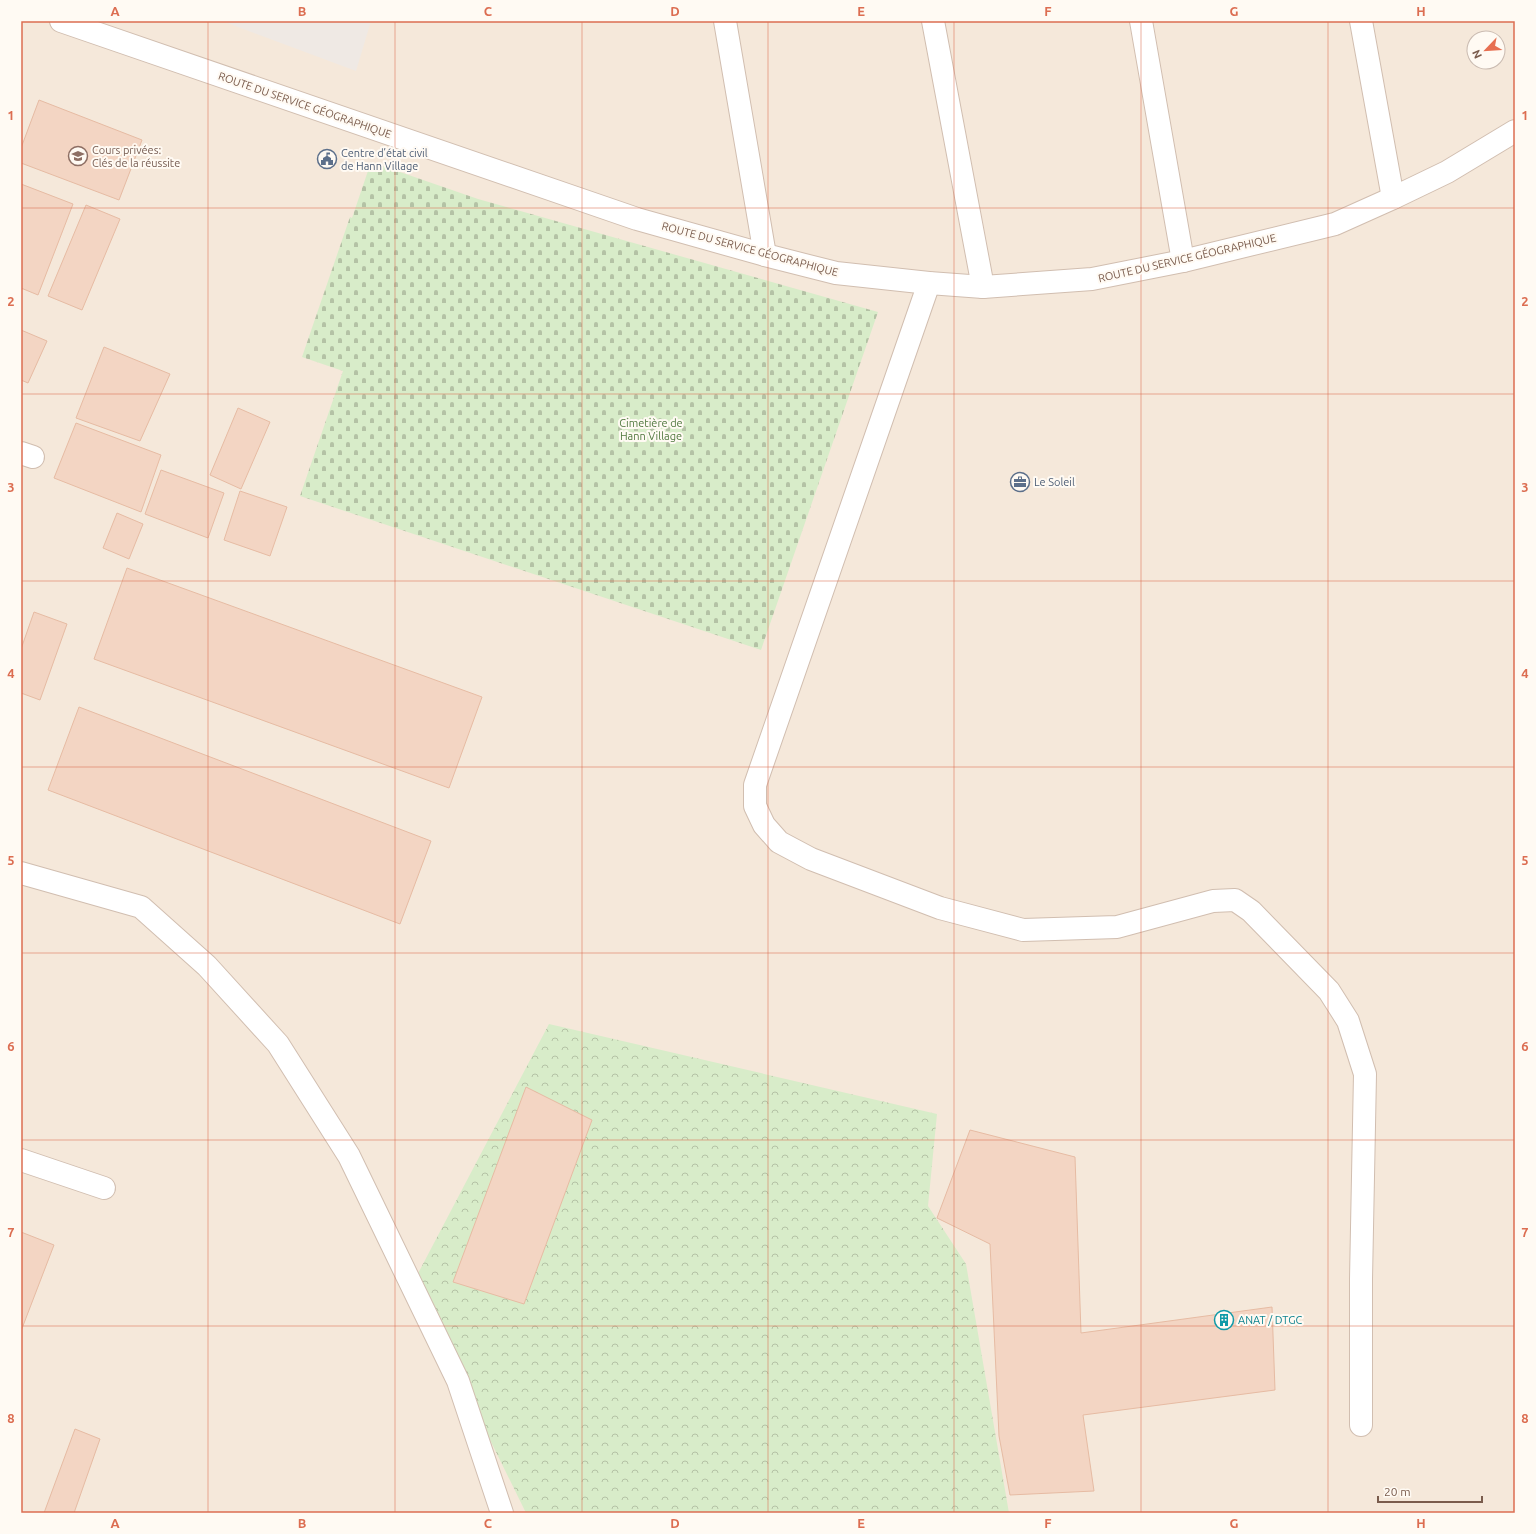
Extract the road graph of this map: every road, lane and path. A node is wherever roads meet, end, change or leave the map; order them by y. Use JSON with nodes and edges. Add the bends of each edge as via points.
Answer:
{"nodes":[{"id":1,"x":60,"y":21,"type":"edge"},
{"id":2,"x":725,"y":21,"type":"edge"},
{"id":3,"x":933,"y":21,"type":"edge"},
{"id":4,"x":1141,"y":21,"type":"edge"},
{"id":5,"x":1362,"y":21,"type":"edge"},
{"id":6,"x":1511,"y":139,"type":"edge"},
{"id":7,"x":1393,"y":198,"type":"junction"},
{"id":8,"x":765,"y":255,"type":"junction"},
{"id":9,"x":1183,"y":261,"type":"junction"},
{"id":10,"x":929,"y":284,"type":"junction"},
{"id":11,"x":982,"y":287,"type":"junction"},
{"id":12,"x":21,"y":873,"type":"edge"},
{"id":13,"x":21,"y":1160,"type":"edge"},
{"id":14,"x":104,"y":1188,"type":"dead end"},
{"id":15,"x":1361,"y":1425,"type":"dead end"},
{"id":16,"x":502,"y":1513,"type":"edge"}],
"edges":[{"from":1,"to":8,"type":"street","name":"ROUTE DU SERVICE GÉOGRAPHIQUE","via":[[637,219]]},
{"from":2,"to":8,"type":"street"},
{"from":3,"to":11,"type":"street"},
{"from":4,"to":9,"type":"street"},
{"from":5,"to":7,"type":"street"},
{"from":6,"to":7,"type":"street","name":"ROUTE DU SERVICE GÉOGRAPHIQUE"},
{"from":7,"to":9,"type":"street","name":"ROUTE DU SERVICE GÉOGRAPHIQUE","via":[[1335,224]]},
{"from":8,"to":10,"type":"street","name":"ROUTE DU SERVICE GÉOGRAPHIQUE","via":[[836,273]]},
{"from":9,"to":11,"type":"street","name":"ROUTE DU SERVICE GÉOGRAPHIQUE","via":[[1092,279]]},
{"from":10,"to":11,"type":"street","name":"ROUTE DU SERVICE GÉOGRAPHIQUE"},
{"from":10,"to":15,"type":"street","via":[[755,785],[755,806],[764,825],[779,842],[811,859],[940,908],[1023,930],[1117,927],[1213,901],[1236,900],[1251,911],[1329,992],[1348,1021],[1366,1074],[1361,1279]]},
{"from":12,"to":16,"type":"street","via":[[141,907],[207,966],[278,1044],[349,1156],[458,1381]]},
{"from":13,"to":14,"type":"street"}]}
